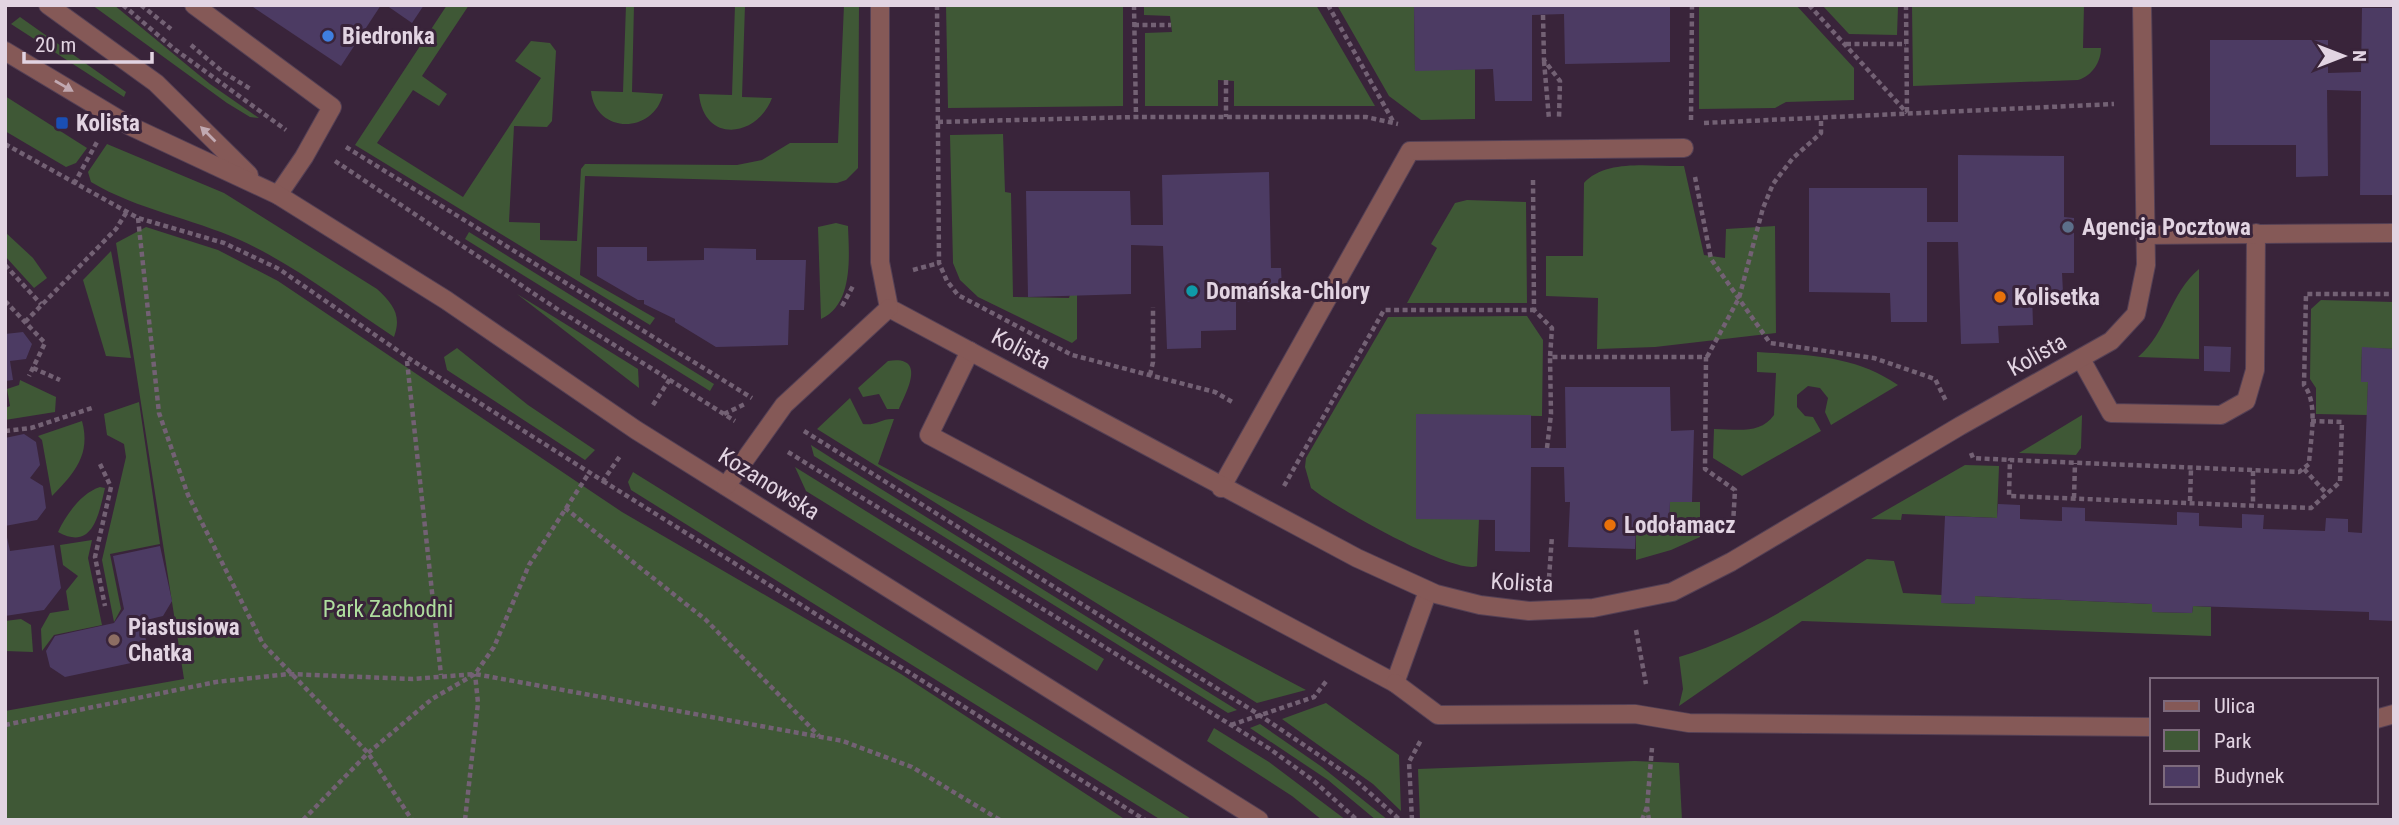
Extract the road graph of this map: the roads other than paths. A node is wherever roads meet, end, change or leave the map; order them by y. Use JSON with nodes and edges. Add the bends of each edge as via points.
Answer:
{"nodes":[{"id":1,"x":48,"y":5,"type":"edge"},
{"id":2,"x":194,"y":5,"type":"edge"},
{"id":3,"x":880,"y":5,"type":"edge"},
{"id":4,"x":2142,"y":5,"type":"edge"},
{"id":5,"x":5,"y":51,"type":"edge"},
{"id":6,"x":1684,"y":148,"type":"dead end"},
{"id":7,"x":257,"y":182,"type":"junction"},
{"id":8,"x":278,"y":195,"type":"junction"},
{"id":9,"x":2256,"y":233,"type":"junction"},
{"id":10,"x":2394,"y":233,"type":"edge"},
{"id":11,"x":2145,"y":234,"type":"junction"},
{"id":12,"x":890,"y":308,"type":"junction"},
{"id":13,"x":970,"y":351,"type":"junction"},
{"id":14,"x":2081,"y":359,"type":"junction"},
{"id":15,"x":726,"y":486,"type":"junction"},
{"id":16,"x":1221,"y":488,"type":"junction"},
{"id":17,"x":1428,"y":591,"type":"junction"},
{"id":18,"x":1395,"y":683,"type":"junction"},
{"id":19,"x":2150,"y":727,"type":"edge"},
{"id":20,"x":1259,"y":820,"type":"edge"}],
"edges":[{"from":7,"to":1,"type":"street","name":"Kozanowska","one_way":true,"via":[[156,83]]},
{"from":2,"to":8,"type":"street","via":[[332,107]]},
{"from":3,"to":12,"type":"street","via":[[880,262]]},
{"from":4,"to":11,"type":"street","name":"Kolista"},
{"from":5,"to":7,"type":"street","name":"Kozanowska","one_way":true,"via":[[130,126]]},
{"from":6,"to":16,"type":"street","via":[[1410,151]]},
{"from":7,"to":8,"type":"street","name":"Kozanowska"},
{"from":8,"to":15,"type":"street","name":"Kozanowska"},
{"from":9,"to":10,"type":"street"},
{"from":9,"to":11,"type":"street"},
{"from":9,"to":14,"type":"street","via":[[2255,370],[2246,401],[2221,415],[2111,413]]},
{"from":11,"to":14,"type":"street","name":"Kolista","via":[[2146,265],[2136,314],[2111,341]]},
{"from":12,"to":13,"type":"street","name":"Kolista"},
{"from":12,"to":15,"type":"street","via":[[784,405]]},
{"from":13,"to":16,"type":"street","name":"Kolista"},
{"from":13,"to":18,"type":"street","via":[[929,435]]},
{"from":14,"to":17,"type":"street","name":"Kolista","via":[[1672,592],[1593,608],[1529,611],[1480,605]]},
{"from":15,"to":20,"type":"street","name":"Kozanowska"},
{"from":16,"to":17,"type":"street","name":"Kolista"},
{"from":17,"to":18,"type":"street"},
{"from":18,"to":19,"type":"street","via":[[1438,715],[1636,714],[1689,723]]}]}
